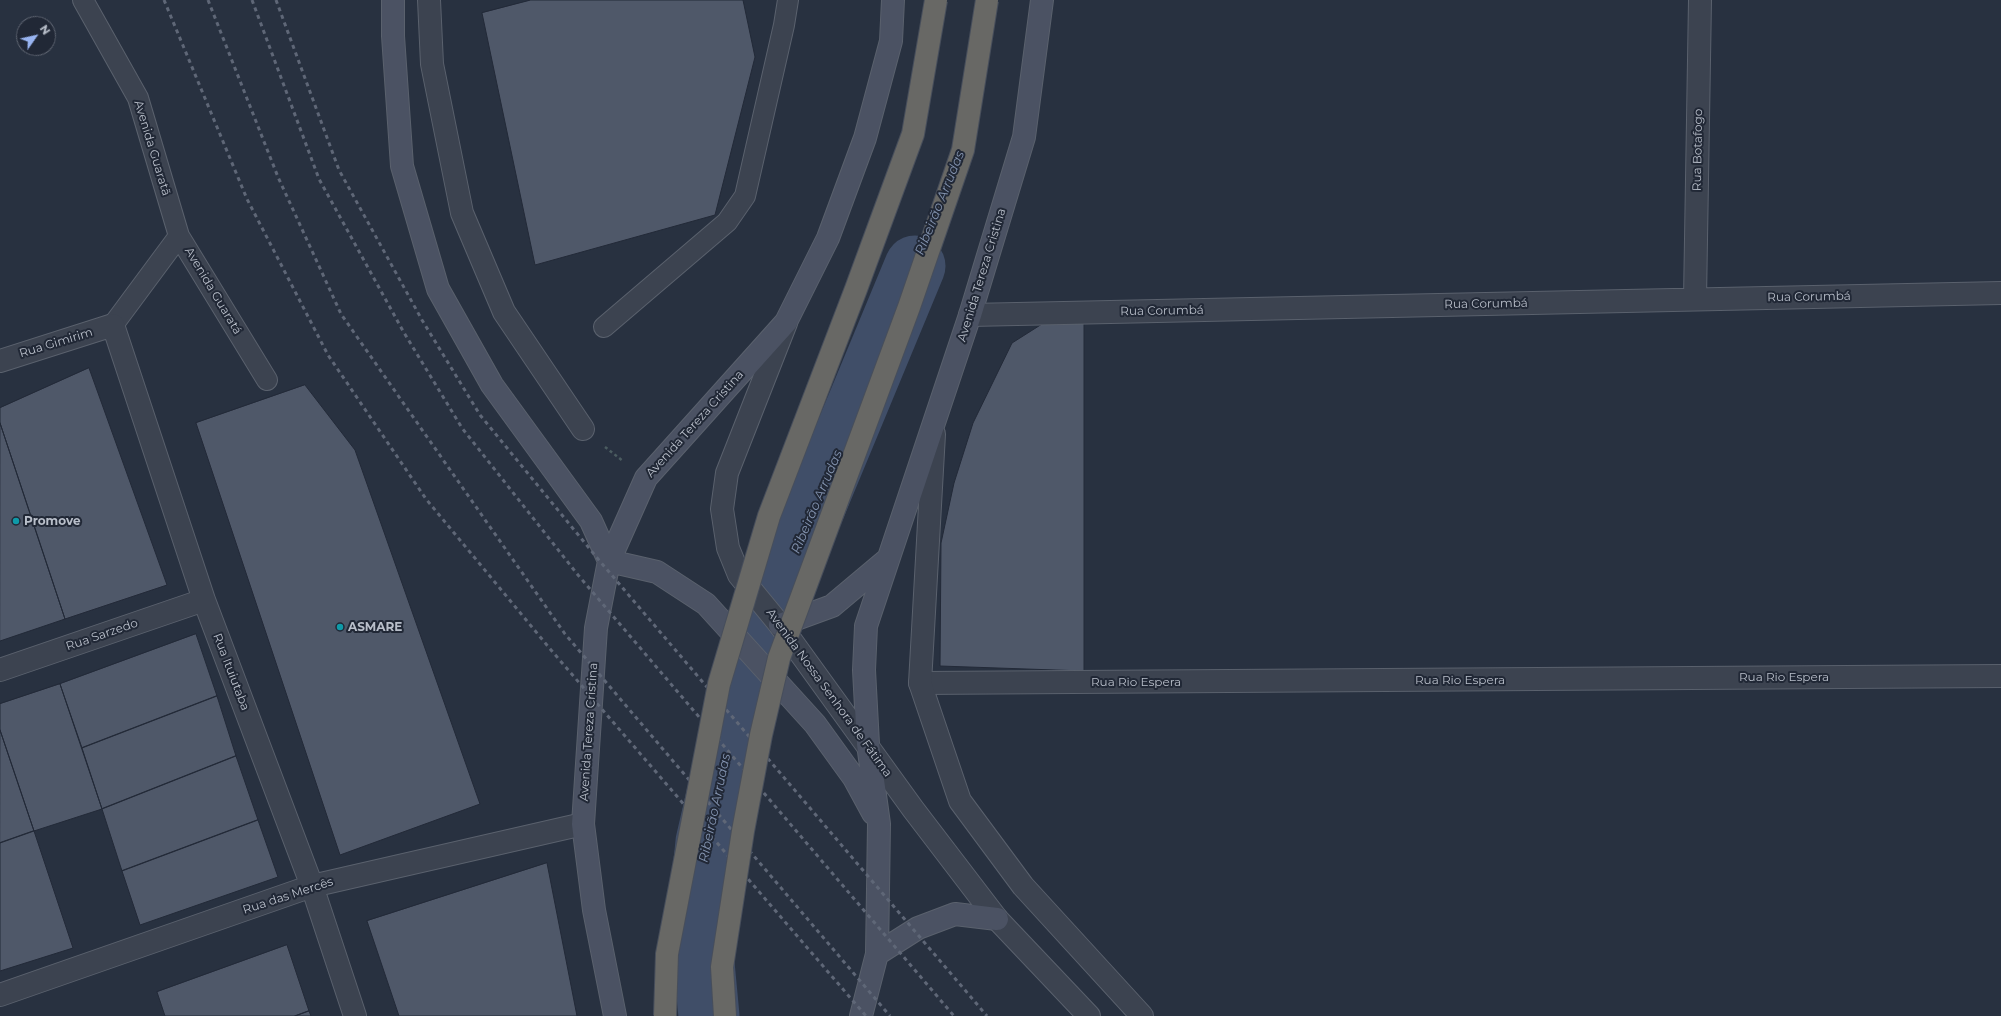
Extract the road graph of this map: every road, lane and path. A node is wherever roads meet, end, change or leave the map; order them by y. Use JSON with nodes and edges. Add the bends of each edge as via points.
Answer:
{"nodes":[{"id":1,"x":84,"y":0,"type":"edge"},
{"id":2,"x":392,"y":0,"type":"edge"},
{"id":3,"x":429,"y":0,"type":"edge"},
{"id":4,"x":788,"y":0,"type":"edge"},
{"id":5,"x":893,"y":0,"type":"edge"},
{"id":6,"x":936,"y":0,"type":"edge"},
{"id":7,"x":987,"y":0,"type":"edge"},
{"id":8,"x":1042,"y":0,"type":"edge"},
{"id":9,"x":1700,"y":0,"type":"edge"},
{"id":10,"x":179,"y":236,"type":"junction"},
{"id":11,"x":2001,"y":293,"type":"edge"},
{"id":12,"x":1695,"y":300,"type":"junction"},
{"id":13,"x":970,"y":315,"type":"junction"},
{"id":14,"x":786,"y":322,"type":"junction"},
{"id":15,"x":113,"y":325,"type":"junction"},
{"id":16,"x":604,"y":327,"type":"dead end"},
{"id":17,"x":0,"y":361,"type":"edge"},
{"id":18,"x":267,"y":380,"type":"dead end"},
{"id":19,"x":935,"y":420,"type":"junction"},
{"id":20,"x":583,"y":429,"type":"joint"},
{"id":21,"x":646,"y":478,"type":"junction"},
{"id":22,"x":888,"y":559,"type":"junction"},
{"id":23,"x":609,"y":561,"type":"junction"},
{"id":24,"x":204,"y":600,"type":"junction"},
{"id":25,"x":780,"y":625,"type":"junction"},
{"id":26,"x":0,"y":670,"type":"edge"},
{"id":27,"x":2001,"y":676,"type":"edge"},
{"id":28,"x":920,"y":683,"type":"junction"},
{"id":29,"x":868,"y":744,"type":"junction"},
{"id":30,"x":583,"y":824,"type":"junction"},
{"id":31,"x":879,"y":824,"type":"junction"},
{"id":32,"x":312,"y":886,"type":"junction"},
{"id":33,"x":997,"y":919,"type":"junction"},
{"id":34,"x":877,"y":954,"type":"junction"},
{"id":35,"x":0,"y":995,"type":"edge"},
{"id":36,"x":356,"y":1016,"type":"edge"},
{"id":37,"x":615,"y":1016,"type":"edge"},
{"id":38,"x":665,"y":1016,"type":"edge"},
{"id":39,"x":725,"y":1016,"type":"edge"},
{"id":40,"x":861,"y":1016,"type":"edge"},
{"id":41,"x":1089,"y":1016,"type":"edge"},
{"id":42,"x":1142,"y":1016,"type":"edge"}],
"edges":[{"from":1,"to":10,"type":"lane","name":"Avenida Guaratã","via":[[138,98]]},
{"from":2,"to":23,"type":"main road","via":[[402,166],[438,289],[492,386],[591,521]]},
{"from":3,"to":20,"type":"street","via":[[432,64],[462,212],[504,312]]},
{"from":4,"to":16,"type":"lane","via":[[745,196],[726,222]]},
{"from":5,"to":14,"type":"main road","name":"Avenida Tereza Cristina","via":[[891,42],[865,138],[828,238]]},
{"from":6,"to":38,"type":"highway","bridge":true,"via":[[913,134],[768,516],[719,684],[667,954]]},
{"from":7,"to":39,"type":"highway","bridge":true,"via":[[962,150],[909,308],[779,658],[760,735],[723,960]]},
{"from":8,"to":13,"type":"main road","name":"Avenida Tereza Cristina","via":[[1024,137]]},
{"from":9,"to":12,"type":"street","name":"Rua Botafogo"},
{"from":10,"to":15,"type":"lane","name":"Avenida Guaratá"},
{"from":10,"to":18,"type":"lane","name":"Avenida Guaratá"},
{"from":11,"to":12,"type":"street","name":"Rua Corumbá"},
{"from":12,"to":13,"type":"street","name":"Rua Corumbá"},
{"from":13,"to":19,"type":"main road","name":"Avenida Tereza Cristina"},
{"from":14,"to":21,"type":"main road","name":"Avenida Tereza Cristina"},
{"from":14,"to":25,"type":"street","name":"Avenida Nossa Senhora de Fátima","via":[[727,473],[722,509],[728,548],[739,575]]},
{"from":15,"to":17,"type":"street","name":"Rua Gimirim"},
{"from":15,"to":24,"type":"street","name":"Rua Ituiutaba"},
{"from":19,"to":22,"type":"main road","name":"Avenida Tereza Cristina"},
{"from":19,"to":28,"type":"street"},
{"from":20,"to":21,"type":"path"},
{"from":21,"to":23,"type":"main road","name":"Avenida Tereza Cristina"},
{"from":22,"to":25,"type":"main road","via":[[832,606]]},
{"from":22,"to":29,"type":"main road","name":"Avenida Tereza Cristina","via":[[866,626],[864,670]]},
{"from":23,"to":30,"type":"main road","name":"Avenida Tereza Cristina","via":[[596,628]]},
{"from":23,"to":31,"type":"main road","via":[[657,572],[706,604],[815,724],[854,778]]},
{"from":24,"to":26,"type":"street","name":"Rua Sarzedo"},
{"from":24,"to":32,"type":"street","name":"Rua Ituiutaba"},
{"from":25,"to":29,"type":"street","name":"Avenida Nossa Senhora de Fátima"},
{"from":27,"to":28,"type":"street","name":"Rua Rio Espera"},
{"from":28,"to":42,"type":"street","via":[[960,801],[1023,886]]},
{"from":29,"to":31,"type":"main road","name":"Avenida Tereza Cristina"},
{"from":29,"to":33,"type":"street","name":"Avenida Nossa Senhora de Fátima"},
{"from":30,"to":32,"type":"street","name":"Rua das Mercês"},
{"from":30,"to":37,"type":"main road","name":"Avenida Tereza Cristina","via":[[594,910]]},
{"from":31,"to":34,"type":"main road","name":"Avenida Tereza Cristina"},
{"from":32,"to":35,"type":"street","name":"Rua das Mercês"},
{"from":32,"to":36,"type":"street","name":"Rua Ituiutaba"},
{"from":33,"to":34,"type":"main road","via":[[955,914],[918,928]]},
{"from":33,"to":41,"type":"street","name":"Avenida Nossa Senhora de Fátima"},
{"from":34,"to":40,"type":"main road","name":"Avenida Tereza Cristina"}]}
